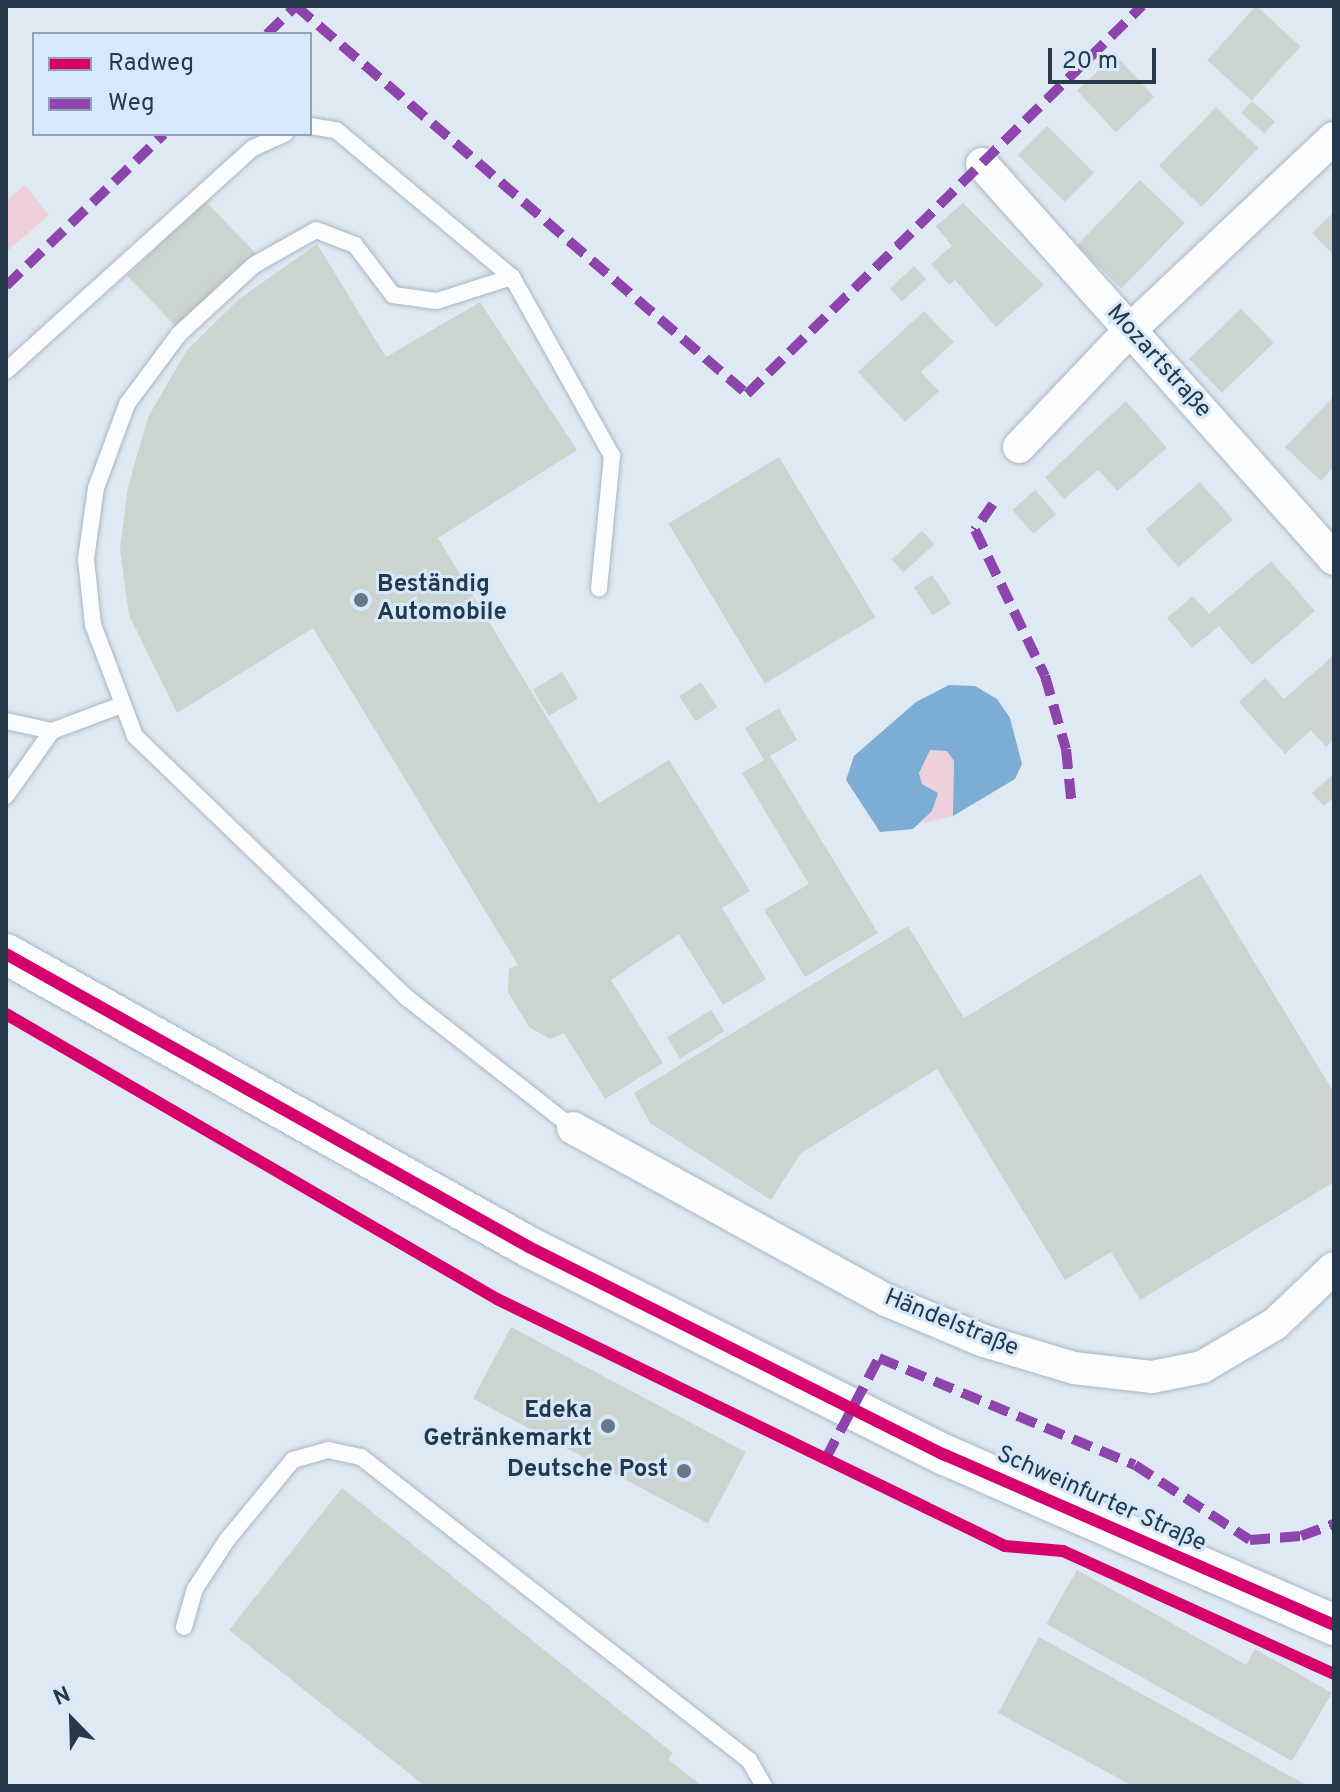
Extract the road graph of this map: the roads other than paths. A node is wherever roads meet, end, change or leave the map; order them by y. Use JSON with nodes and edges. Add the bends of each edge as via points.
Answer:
{"nodes":[{"id":1,"x":312,"y":126,"type":"edge"},
{"id":2,"x":280,"y":136,"type":"edge"},
{"id":3,"x":1334,"y":138,"type":"edge"},
{"id":4,"x":982,"y":164,"type":"dead end"},
{"id":5,"x":512,"y":277,"type":"junction"},
{"id":6,"x":1130,"y":330,"type":"junction"},
{"id":7,"x":6,"y":371,"type":"edge"},
{"id":8,"x":1019,"y":447,"type":"dead end"},
{"id":9,"x":1334,"y":559,"type":"edge"},
{"id":10,"x":599,"y":588,"type":"dead end"},
{"id":11,"x":119,"y":706,"type":"junction"},
{"id":12,"x":6,"y":721,"type":"edge"},
{"id":13,"x":52,"y":731,"type":"junction"},
{"id":14,"x":6,"y":796,"type":"edge"},
{"id":15,"x":6,"y":954,"type":"edge"},
{"id":16,"x":573,"y":1128,"type":"joint"},
{"id":17,"x":1334,"y":1268,"type":"edge"},
{"id":18,"x":1334,"y":1625,"type":"edge"},
{"id":19,"x":184,"y":1627,"type":"dead end"},
{"id":20,"x":764,"y":1786,"type":"edge"}],
"edges":[{"from":1,"to":5,"type":"lane","via":[[336,130]]},
{"from":2,"to":7,"type":"lane","via":[[253,148]]},
{"from":3,"to":6,"type":"street"},
{"from":4,"to":6,"type":"street","name":"Mozartstraße"},
{"from":5,"to":10,"type":"lane","via":[[612,456]]},
{"from":5,"to":11,"type":"lane","via":[[437,301],[393,295],[355,245],[316,230],[254,265],[179,334],[127,404],[96,488],[86,559],[93,625]]},
{"from":6,"to":8,"type":"street"},
{"from":6,"to":9,"type":"street","name":"Mozartstraße"},
{"from":11,"to":13,"type":"lane"},
{"from":11,"to":16,"type":"lane","via":[[135,736],[207,809],[407,998]]},
{"from":12,"to":13,"type":"lane"},
{"from":13,"to":14,"type":"lane"},
{"from":15,"to":18,"type":"street","name":"Schweinfurter Straße","via":[[423,1191],[852,1409]]},
{"from":16,"to":17,"type":"street","name":"Händelstraße","via":[[886,1300],[984,1341],[1074,1368],[1152,1377],[1202,1367],[1275,1324]]},
{"from":19,"to":20,"type":"lane","via":[[195,1589],[227,1540],[293,1460],[328,1450],[361,1457],[749,1760]]}]}
